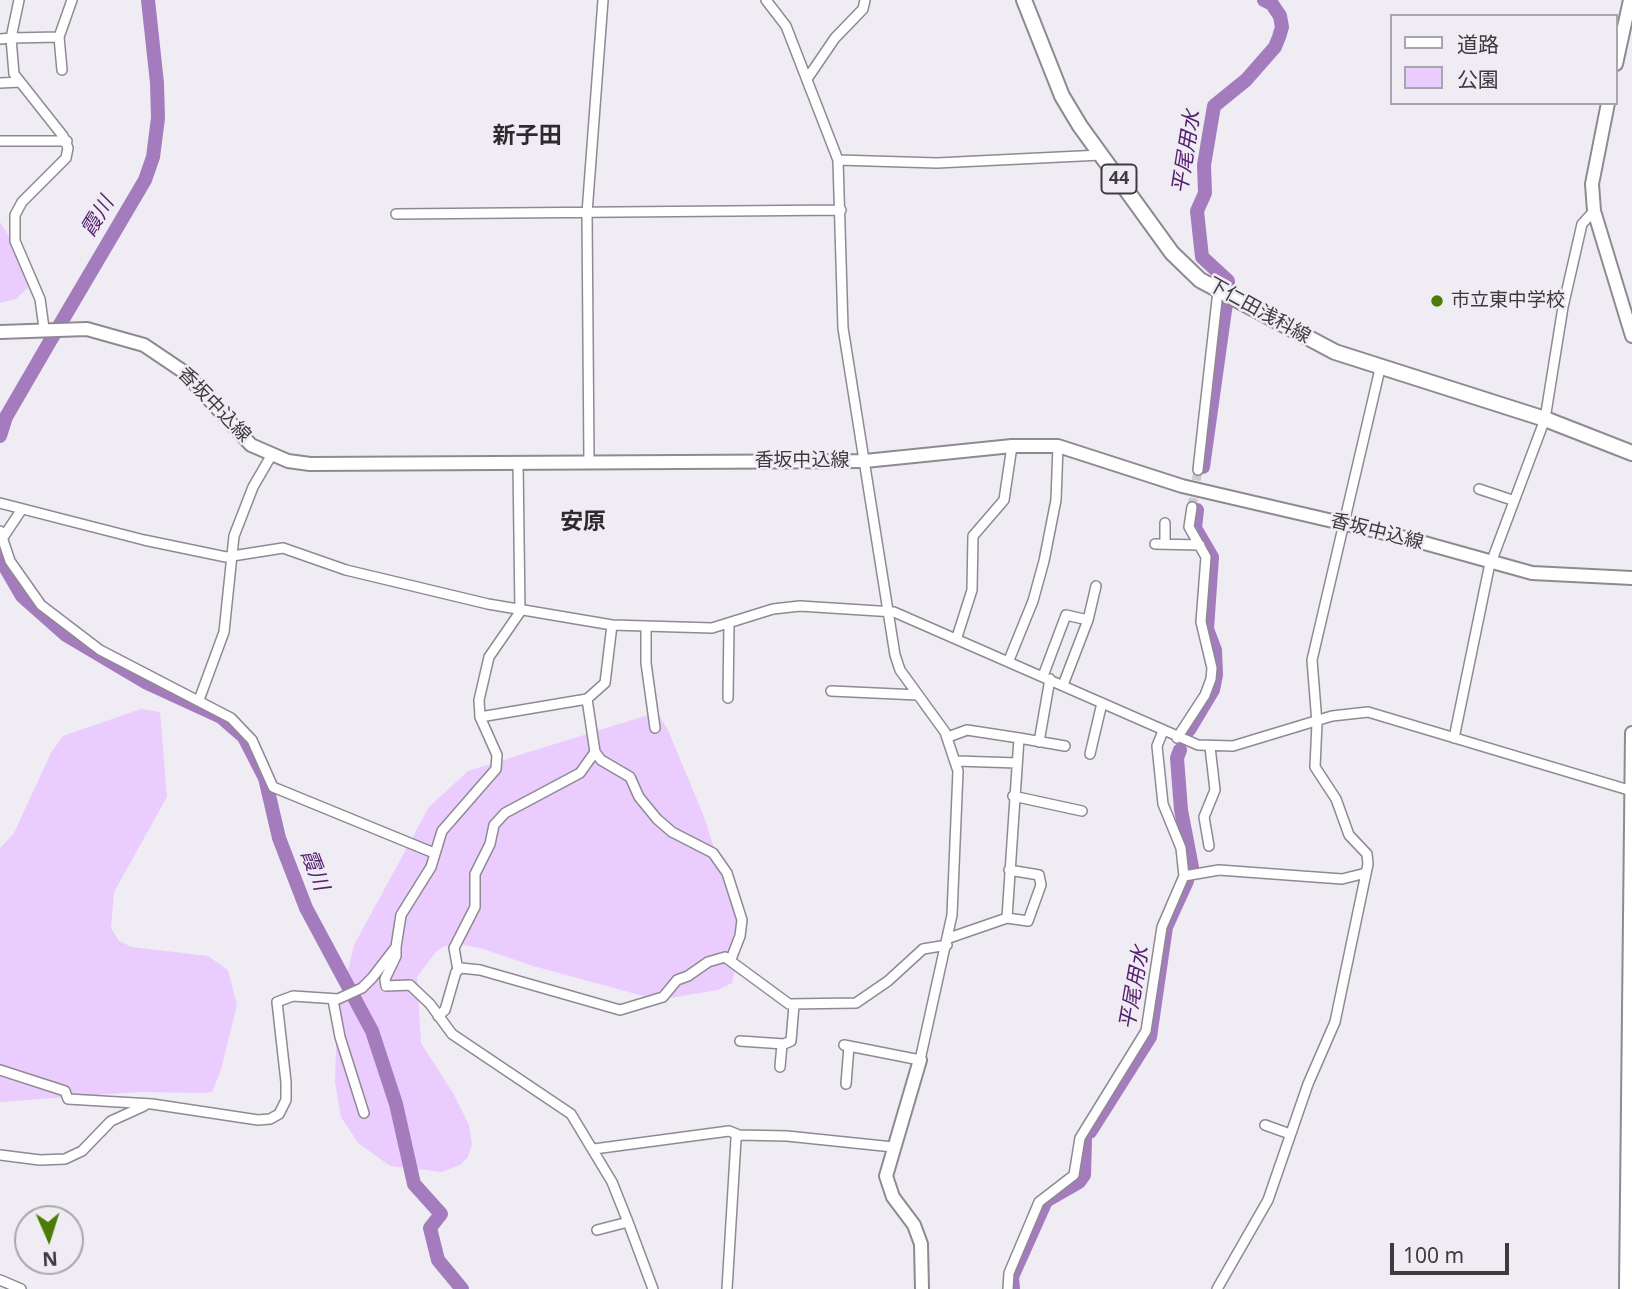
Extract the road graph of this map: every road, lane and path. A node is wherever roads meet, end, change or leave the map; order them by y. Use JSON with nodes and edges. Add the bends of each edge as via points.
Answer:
{"nodes":[{"id":1,"x":19,"y":0,"type":"edge"},
{"id":2,"x":72,"y":0,"type":"edge"},
{"id":3,"x":603,"y":0,"type":"edge"},
{"id":4,"x":766,"y":0,"type":"edge"},
{"id":5,"x":865,"y":0,"type":"edge"},
{"id":6,"x":1024,"y":0,"type":"edge"},
{"id":7,"x":1630,"y":0,"type":"edge"},
{"id":8,"x":59,"y":37,"type":"junction"},
{"id":9,"x":11,"y":38,"type":"junction"},
{"id":10,"x":0,"y":39,"type":"edge"},
{"id":11,"x":1618,"y":55,"type":"edge"},
{"id":12,"x":62,"y":70,"type":"dead end"},
{"id":13,"x":807,"y":79,"type":"junction"},
{"id":14,"x":20,"y":82,"type":"junction"},
{"id":15,"x":0,"y":83,"type":"edge"},
{"id":16,"x":1608,"y":105,"type":"edge"},
{"id":17,"x":0,"y":141,"type":"edge"},
{"id":18,"x":67,"y":142,"type":"junction"},
{"id":19,"x":1101,"y":155,"type":"junction"},
{"id":20,"x":838,"y":160,"type":"junction"},
{"id":21,"x":841,"y":210,"type":"junction"},
{"id":22,"x":1594,"y":211,"type":"junction"},
{"id":23,"x":587,"y":212,"type":"junction"},
{"id":24,"x":396,"y":214,"type":"dead end"},
{"id":25,"x":1218,"y":291,"type":"junction"},
{"id":26,"x":46,"y":328,"type":"junction"},
{"id":27,"x":0,"y":332,"type":"edge"},
{"id":28,"x":1632,"y":336,"type":"edge"},
{"id":29,"x":1380,"y":369,"type":"junction"},
{"id":30,"x":1545,"y":419,"type":"junction"},
{"id":31,"x":1012,"y":446,"type":"junction"},
{"id":32,"x":1058,"y":446,"type":"junction"},
{"id":33,"x":1632,"y":453,"type":"edge"},
{"id":34,"x":271,"y":456,"type":"junction"},
{"id":35,"x":865,"y":461,"type":"junction"},
{"id":36,"x":589,"y":462,"type":"junction"},
{"id":37,"x":518,"y":463,"type":"junction"},
{"id":38,"x":1198,"y":470,"type":"tunnel mouth"},
{"id":39,"x":1479,"y":489,"type":"dead end"},
{"id":40,"x":1512,"y":500,"type":"junction"},
{"id":41,"x":0,"y":502,"type":"edge"},
{"id":42,"x":1192,"y":507,"type":"tunnel mouth"},
{"id":43,"x":20,"y":512,"type":"dead end"},
{"id":44,"x":1164,"y":523,"type":"dead end"},
{"id":45,"x":1344,"y":523,"type":"junction"},
{"id":46,"x":1,"y":538,"type":"edge"},
{"id":47,"x":1200,"y":545,"type":"junction"},
{"id":48,"x":234,"y":557,"type":"junction"},
{"id":49,"x":1491,"y":562,"type":"junction"},
{"id":50,"x":1632,"y":578,"type":"edge"},
{"id":51,"x":1096,"y":586,"type":"dead end"},
{"id":52,"x":520,"y":610,"type":"junction"},
{"id":53,"x":888,"y":611,"type":"junction"},
{"id":54,"x":1088,"y":620,"type":"junction"},
{"id":55,"x":729,"y":624,"type":"junction"},
{"id":56,"x":612,"y":625,"type":"junction"},
{"id":57,"x":646,"y":627,"type":"junction"},
{"id":58,"x":957,"y":637,"type":"junction"},
{"id":59,"x":1009,"y":660,"type":"junction"},
{"id":60,"x":1046,"y":677,"type":"junction"},
{"id":61,"x":1063,"y":685,"type":"junction"},
{"id":62,"x":831,"y":691,"type":"dead end"},
{"id":63,"x":918,"y":695,"type":"junction"},
{"id":64,"x":728,"y":698,"type":"dead end"},
{"id":65,"x":587,"y":699,"type":"junction"},
{"id":66,"x":199,"y":701,"type":"junction"},
{"id":67,"x":1102,"y":703,"type":"junction"},
{"id":68,"x":480,"y":717,"type":"junction"},
{"id":69,"x":1317,"y":720,"type":"junction"},
{"id":70,"x":655,"y":728,"type":"dead end"},
{"id":71,"x":1163,"y":731,"type":"junction"},
{"id":72,"x":1632,"y":733,"type":"edge"},
{"id":73,"x":947,"y":737,"type":"junction"},
{"id":74,"x":1019,"y":738,"type":"junction"},
{"id":75,"x":1177,"y":738,"type":"junction"},
{"id":76,"x":1454,"y":738,"type":"junction"},
{"id":77,"x":1039,"y":742,"type":"junction"},
{"id":78,"x":1065,"y":746,"type":"dead end"},
{"id":79,"x":1210,"y":747,"type":"junction"},
{"id":80,"x":595,"y":752,"type":"junction"},
{"id":81,"x":1090,"y":754,"type":"dead end"},
{"id":82,"x":957,"y":761,"type":"junction"},
{"id":83,"x":1017,"y":763,"type":"junction"},
{"id":84,"x":1632,"y":791,"type":"edge"},
{"id":85,"x":1013,"y":796,"type":"junction"},
{"id":86,"x":1082,"y":811,"type":"dead end"},
{"id":87,"x":1209,"y":846,"type":"dead end"},
{"id":88,"x":434,"y":853,"type":"junction"},
{"id":89,"x":1009,"y":870,"type":"junction"},
{"id":90,"x":1366,"y":873,"type":"junction"},
{"id":91,"x":1184,"y":876,"type":"junction"},
{"id":92,"x":1007,"y":918,"type":"junction"},
{"id":93,"x":948,"y":942,"type":"junction"},
{"id":94,"x":396,"y":947,"type":"junction"},
{"id":95,"x":731,"y":959,"type":"junction"},
{"id":96,"x":458,"y":970,"type":"junction"},
{"id":97,"x":332,"y":1000,"type":"junction"},
{"id":98,"x":793,"y":1005,"type":"junction"},
{"id":99,"x":438,"y":1016,"type":"junction"},
{"id":100,"x":740,"y":1041,"type":"dead end"},
{"id":101,"x":782,"y":1044,"type":"junction"},
{"id":102,"x":920,"y":1060,"type":"junction"},
{"id":103,"x":780,"y":1067,"type":"dead end"},
{"id":104,"x":0,"y":1070,"type":"edge"},
{"id":105,"x":846,"y":1084,"type":"dead end"},
{"id":106,"x":152,"y":1104,"type":"junction"},
{"id":107,"x":365,"y":1113,"type":"dead end"},
{"id":108,"x":1265,"y":1125,"type":"dead end"},
{"id":109,"x":1290,"y":1134,"type":"junction"},
{"id":110,"x":739,"y":1135,"type":"junction"},
{"id":111,"x":892,"y":1147,"type":"junction"},
{"id":112,"x":594,"y":1149,"type":"junction"},
{"id":113,"x":0,"y":1155,"type":"edge"},
{"id":114,"x":628,"y":1222,"type":"junction"},
{"id":115,"x":597,"y":1230,"type":"dead end"},
{"id":116,"x":0,"y":1280,"type":"edge"},
{"id":117,"x":20,"y":1289,"type":"edge"},
{"id":118,"x":653,"y":1289,"type":"edge"},
{"id":119,"x":727,"y":1289,"type":"edge"},
{"id":120,"x":922,"y":1289,"type":"edge"},
{"id":121,"x":1008,"y":1289,"type":"edge"},
{"id":122,"x":1217,"y":1289,"type":"edge"},
{"id":123,"x":1626,"y":1289,"type":"edge"}],
"edges":[{"from":1,"to":9,"type":"street"},
{"from":2,"to":8,"type":"street"},
{"from":3,"to":23,"type":"street"},
{"from":4,"to":13,"type":"street","via":[[786,26]]},
{"from":5,"to":13,"type":"street","via":[[863,9],[835,38]]},
{"from":6,"to":19,"type":"main road","name":"下仁田浅科線","number":"44","via":[[1062,96]]},
{"from":7,"to":11,"type":"main road"},
{"from":8,"to":9,"type":"street"},
{"from":8,"to":12,"type":"street"},
{"from":9,"to":10,"type":"street"},
{"from":9,"to":14,"type":"street","via":[[11,61]]},
{"from":13,"to":20,"type":"street"},
{"from":14,"to":15,"type":"street"},
{"from":14,"to":18,"type":"street"},
{"from":16,"to":22,"type":"main road","via":[[1592,184]]},
{"from":17,"to":18,"type":"street"},
{"from":18,"to":26,"type":"street","via":[[66,158],[15,215],[15,241],[40,299]]},
{"from":19,"to":20,"type":"street","via":[[937,163]]},
{"from":19,"to":25,"type":"main road","name":"下仁田浅科線","number":"44","via":[[1172,253]]},
{"from":20,"to":21,"type":"street"},
{"from":21,"to":23,"type":"street"},
{"from":21,"to":35,"type":"street","via":[[843,328]]},
{"from":22,"to":28,"type":"main road"},
{"from":22,"to":30,"type":"street","via":[[1583,223],[1563,307]]},
{"from":23,"to":24,"type":"street"},
{"from":23,"to":36,"type":"street"},
{"from":25,"to":29,"type":"main road","name":"下仁田浅科線","number":"44","via":[[1335,352]]},
{"from":25,"to":38,"type":"street"},
{"from":26,"to":27,"type":"main road","name":"香坂中込線"},
{"from":26,"to":34,"type":"main road","name":"香坂中込線","via":[[125,337],[158,353],[194,382],[243,438]]},
{"from":29,"to":30,"type":"main road","name":"下仁田浅科線","number":"44"},
{"from":29,"to":45,"type":"street"},
{"from":30,"to":33,"type":"main road","name":"下仁田浅科線","number":"44"},
{"from":30,"to":40,"type":"street"},
{"from":31,"to":32,"type":"main road","name":"香坂中込線"},
{"from":31,"to":35,"type":"main road","name":"香坂中込線"},
{"from":31,"to":58,"type":"street","via":[[1004,500],[973,536],[972,590]]},
{"from":32,"to":45,"type":"main road","name":"香坂中込線","via":[[1182,486]]},
{"from":32,"to":59,"type":"street","via":[[1056,500],[1044,561]]},
{"from":34,"to":37,"type":"main road","name":"香坂中込線","via":[[310,464]]},
{"from":34,"to":48,"type":"street","via":[[242,512],[234,536]]},
{"from":35,"to":36,"type":"main road","name":"香坂中込線"},
{"from":35,"to":53,"type":"street"},
{"from":36,"to":37,"type":"main road","name":"香坂中込線"},
{"from":37,"to":52,"type":"street"},
{"from":39,"to":40,"type":"street"},
{"from":40,"to":49,"type":"street"},
{"from":41,"to":48,"type":"street","via":[[145,540]]},
{"from":42,"to":47,"type":"street","via":[[1189,527]]},
{"from":43,"to":46,"type":"street"},
{"from":44,"to":47,"type":"street","via":[[1160,544]]},
{"from":45,"to":49,"type":"main road","name":"香坂中込線"},
{"from":45,"to":69,"type":"street","via":[[1312,660]]},
{"from":46,"to":66,"type":"street","via":[[18,576],[53,615],[100,650]]},
{"from":47,"to":75,"type":"street","via":[[1206,557],[1201,622],[1211,679]]},
{"from":48,"to":52,"type":"street","via":[[283,548],[346,570]]},
{"from":48,"to":66,"type":"street","via":[[224,632]]},
{"from":49,"to":50,"type":"main road","name":"香坂中込線","via":[[1545,575]]},
{"from":49,"to":76,"type":"street"},
{"from":51,"to":54,"type":"street"},
{"from":52,"to":56,"type":"street"},
{"from":52,"to":68,"type":"street","via":[[485,668]]},
{"from":53,"to":55,"type":"street","via":[[786,607]]},
{"from":53,"to":58,"type":"street"},
{"from":53,"to":63,"type":"street","via":[[897,663]]},
{"from":54,"to":60,"type":"street","via":[[1066,615]]},
{"from":54,"to":61,"type":"street"},
{"from":55,"to":57,"type":"street","via":[[698,629]]},
{"from":55,"to":64,"type":"street"},
{"from":56,"to":57,"type":"street"},
{"from":56,"to":65,"type":"street","via":[[606,683]]},
{"from":57,"to":70,"type":"street"},
{"from":58,"to":59,"type":"street"},
{"from":59,"to":60,"type":"street"},
{"from":60,"to":61,"type":"street"},
{"from":60,"to":77,"type":"street"},
{"from":61,"to":67,"type":"street"},
{"from":62,"to":63,"type":"street"},
{"from":63,"to":73,"type":"street"},
{"from":65,"to":68,"type":"street"},
{"from":65,"to":80,"type":"street"},
{"from":66,"to":88,"type":"street","via":[[231,718],[247,733],[274,787]]},
{"from":67,"to":71,"type":"street"},
{"from":67,"to":81,"type":"street"},
{"from":68,"to":88,"type":"street","via":[[497,755],[496,769],[442,831]]},
{"from":69,"to":76,"type":"street","via":[[1368,712]]},
{"from":69,"to":79,"type":"street","via":[[1248,742]]},
{"from":69,"to":90,"type":"street","via":[[1315,767],[1335,799],[1349,835],[1367,854]]},
{"from":71,"to":75,"type":"street"},
{"from":71,"to":91,"type":"street","via":[[1157,746],[1163,804],[1181,848]]},
{"from":72,"to":84,"type":"main road"},
{"from":73,"to":74,"type":"street","via":[[967,730]]},
{"from":73,"to":82,"type":"street"},
{"from":74,"to":77,"type":"street"},
{"from":74,"to":83,"type":"street"},
{"from":75,"to":79,"type":"street"},
{"from":76,"to":84,"type":"street"},
{"from":77,"to":78,"type":"street"},
{"from":79,"to":87,"type":"street","via":[[1215,790],[1204,817]]},
{"from":80,"to":95,"type":"street","via":[[607,765],[630,777],[657,819],[719,860],[742,920]]},
{"from":80,"to":96,"type":"street","via":[[580,773],[515,807],[494,825],[475,874],[475,907],[454,948]]},
{"from":82,"to":83,"type":"street"},
{"from":82,"to":93,"type":"street"},
{"from":83,"to":85,"type":"street"},
{"from":84,"to":123,"type":"main road"},
{"from":85,"to":86,"type":"street"},
{"from":85,"to":89,"type":"street"},
{"from":88,"to":94,"type":"street","via":[[401,915]]},
{"from":89,"to":92,"type":"street"},
{"from":89,"to":92,"type":"street","via":[[1039,876],[1041,885],[1028,921]]},
{"from":90,"to":91,"type":"street","via":[[1342,879],[1219,870]]},
{"from":90,"to":109,"type":"street","via":[[1335,1022]]},
{"from":91,"to":121,"type":"street","via":[[1162,927],[1146,1031],[1080,1138],[1074,1174],[1040,1202],[1009,1273]]},
{"from":92,"to":93,"type":"street"},
{"from":93,"to":98,"type":"street","via":[[923,949],[863,1001]]},
{"from":93,"to":102,"type":"street"},
{"from":94,"to":97,"type":"street","via":[[372,978],[356,991]]},
{"from":94,"to":99,"type":"street","via":[[385,985],[410,985]]},
{"from":95,"to":96,"type":"street","via":[[708,962],[677,980],[663,997],[620,1010],[480,970]]},
{"from":95,"to":98,"type":"street"},
{"from":96,"to":99,"type":"street","via":[[445,1010]]},
{"from":97,"to":106,"type":"street","via":[[293,996],[277,1002],[286,1100],[274,1117],[242,1118]]},
{"from":97,"to":107,"type":"street"},
{"from":98,"to":101,"type":"street","via":[[791,1041]]},
{"from":99,"to":112,"type":"street","via":[[452,1034],[571,1114]]},
{"from":100,"to":101,"type":"street"},
{"from":101,"to":103,"type":"street"},
{"from":102,"to":105,"type":"street","via":[[846,1045]]},
{"from":102,"to":111,"type":"main road"},
{"from":104,"to":106,"type":"street","via":[[65,1091],[68,1099]]},
{"from":106,"to":113,"type":"street","via":[[111,1121],[82,1151],[65,1159]]},
{"from":108,"to":109,"type":"street"},
{"from":109,"to":122,"type":"street","via":[[1268,1200]]},
{"from":110,"to":111,"type":"street"},
{"from":110,"to":112,"type":"street","via":[[729,1131],[673,1136]]},
{"from":110,"to":119,"type":"street"},
{"from":111,"to":120,"type":"main road","via":[[887,1184],[921,1244]]},
{"from":112,"to":114,"type":"street"},
{"from":114,"to":115,"type":"street"},
{"from":114,"to":118,"type":"street"},
{"from":116,"to":117,"type":"street"}]}
